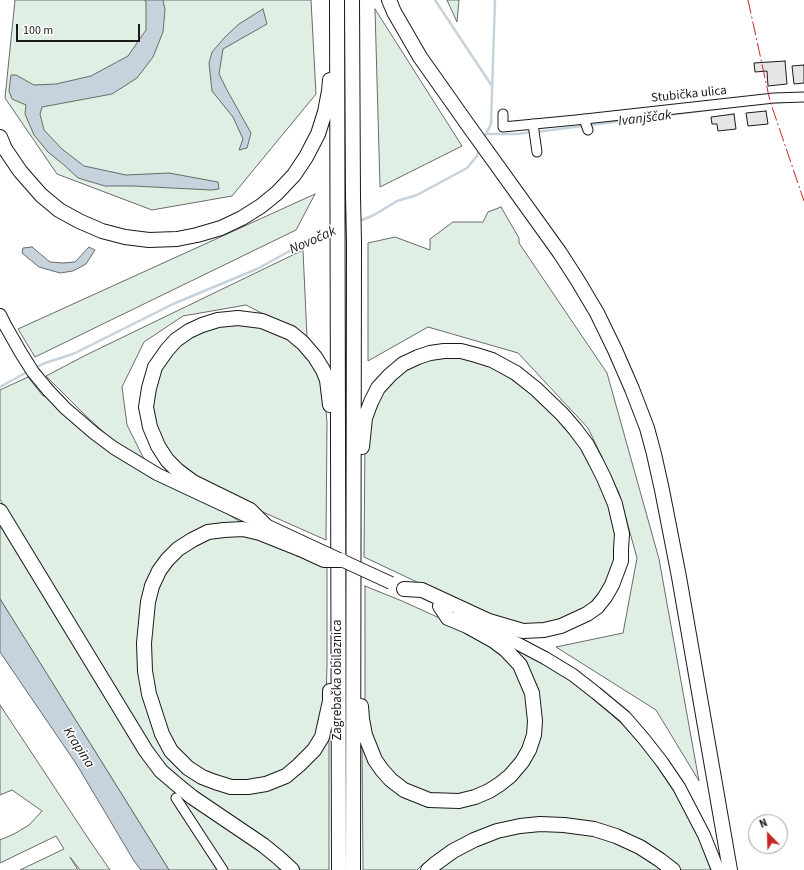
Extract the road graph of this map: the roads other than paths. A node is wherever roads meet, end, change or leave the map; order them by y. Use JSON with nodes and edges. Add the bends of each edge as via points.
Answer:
{"nodes":[{"id":1,"x":333,"y":0,"type":"edge"},
{"id":2,"x":337,"y":0,"type":"edge"},
{"id":3,"x":352,"y":0,"type":"edge"},
{"id":4,"x":389,"y":0,"type":"edge"},
{"id":5,"x":804,"y":97,"type":"edge"},
{"id":6,"x":502,"y":114,"type":"dead end"},
{"id":7,"x":581,"y":120,"type":"junction"},
{"id":8,"x":533,"y":125,"type":"junction"},
{"id":9,"x":588,"y":130,"type":"dead end"},
{"id":10,"x":0,"y":137,"type":"edge"},
{"id":11,"x":537,"y":152,"type":"dead end"},
{"id":12,"x":0,"y":315,"type":"edge"},
{"id":13,"x":338,"y":490,"type":"junction"},
{"id":14,"x":0,"y":511,"type":"edge"},
{"id":15,"x":264,"y":525,"type":"junction"},
{"id":16,"x":353,"y":534,"type":"junction"},
{"id":17,"x":300,"y":545,"type":"junction"},
{"id":18,"x":342,"y":560,"type":"joint"},
{"id":19,"x":404,"y":589,"type":"junction"},
{"id":20,"x":440,"y":606,"type":"junction"},
{"id":21,"x":338,"y":614,"type":"junction"},
{"id":22,"x":353,"y":623,"type":"junction"},
{"id":23,"x":176,"y":798,"type":"dead end"},
{"id":24,"x":222,"y":870,"type":"edge"},
{"id":25,"x":292,"y":870,"type":"edge"},
{"id":26,"x":339,"y":870,"type":"edge"},
{"id":27,"x":354,"y":870,"type":"edge"},
{"id":28,"x":428,"y":870,"type":"edge"},
{"id":29,"x":673,"y":870,"type":"edge"},
{"id":30,"x":718,"y":870,"type":"edge"},
{"id":31,"x":730,"y":870,"type":"edge"}],
"edges":[{"from":1,"to":10,"type":"highway","via":[[330,8],[329,92],[318,134],[294,175],[276,193],[261,206],[221,228],[177,239],[149,240],[125,237],[96,228],[59,210],[41,195],[20,171]]},
{"from":2,"to":13,"type":"highway","name":"Zagrebačka obilaznica"},
{"from":3,"to":16,"type":"highway","name":"Zagrebačka obilaznica"},
{"from":4,"to":31,"type":"highway","via":[[420,57],[563,259],[597,313],[632,389],[647,428],[662,490]]},
{"from":5,"to":7,"type":"street","name":"Stubička ulica","via":[[774,98]]},
{"from":6,"to":8,"type":"street","name":"Stubička ulica","via":[[503,126]]},
{"from":7,"to":8,"type":"street","name":"Stubička ulica"},
{"from":7,"to":9,"type":"street"},
{"from":8,"to":11,"type":"street"},
{"from":12,"to":15,"type":"main road","via":[[33,372],[48,390],[114,448],[157,474]]},
{"from":13,"to":15,"type":"highway","via":[[330,465],[330,403],[327,380],[315,357],[303,343],[291,333],[276,326],[238,318],[218,320],[189,331],[176,340],[155,367],[148,388],[146,407],[150,427],[166,460],[177,470],[193,482],[250,510]]},
{"from":13,"to":21,"type":"highway","name":"Zagrebačka obilaznica"},
{"from":14,"to":25,"type":"highway","via":[[146,751],[161,771],[192,797],[263,845]]},
{"from":15,"to":17,"type":"main road"},
{"from":16,"to":19,"type":"highway","via":[[361,514],[365,418],[378,388],[403,364],[430,353],[444,351],[476,354],[516,373],[562,414],[587,445],[615,504],[622,534],[621,561],[606,597],[587,614],[561,626],[523,631],[489,621],[422,590]]},
{"from":16,"to":22,"type":"highway","name":"Zagrebačka obilaznica"},
{"from":17,"to":18,"type":"highway","bridge":true,"via":[[324,560]]},
{"from":17,"to":21,"type":"highway","via":[[243,529],[208,532],[178,549],[159,571],[148,602],[144,643],[145,671],[155,714],[171,751],[188,768],[202,777],[231,787],[266,784],[286,776],[314,750],[322,737],[330,701],[331,631]]},
{"from":18,"to":19,"type":"main road","bridge":true},
{"from":19,"to":20,"type":"main road"},
{"from":20,"to":22,"type":"highway","via":[[448,618],[468,626],[506,650],[520,665],[534,704],[534,735],[522,762],[510,776],[489,792],[459,801],[429,800],[404,790],[391,780],[375,760],[362,719],[361,641]]},
{"from":20,"to":30,"type":"main road","via":[[509,639],[573,674],[625,717],[679,787],[704,835]]},
{"from":21,"to":26,"type":"highway","name":"Zagrebačka obilaznica"},
{"from":22,"to":27,"type":"highway","name":"Zagrebačka obilaznica"},
{"from":23,"to":24,"type":"street"},
{"from":28,"to":29,"type":"highway","via":[[453,851],[474,840],[497,831],[540,824],[594,829],[616,836],[640,847]]}]}
